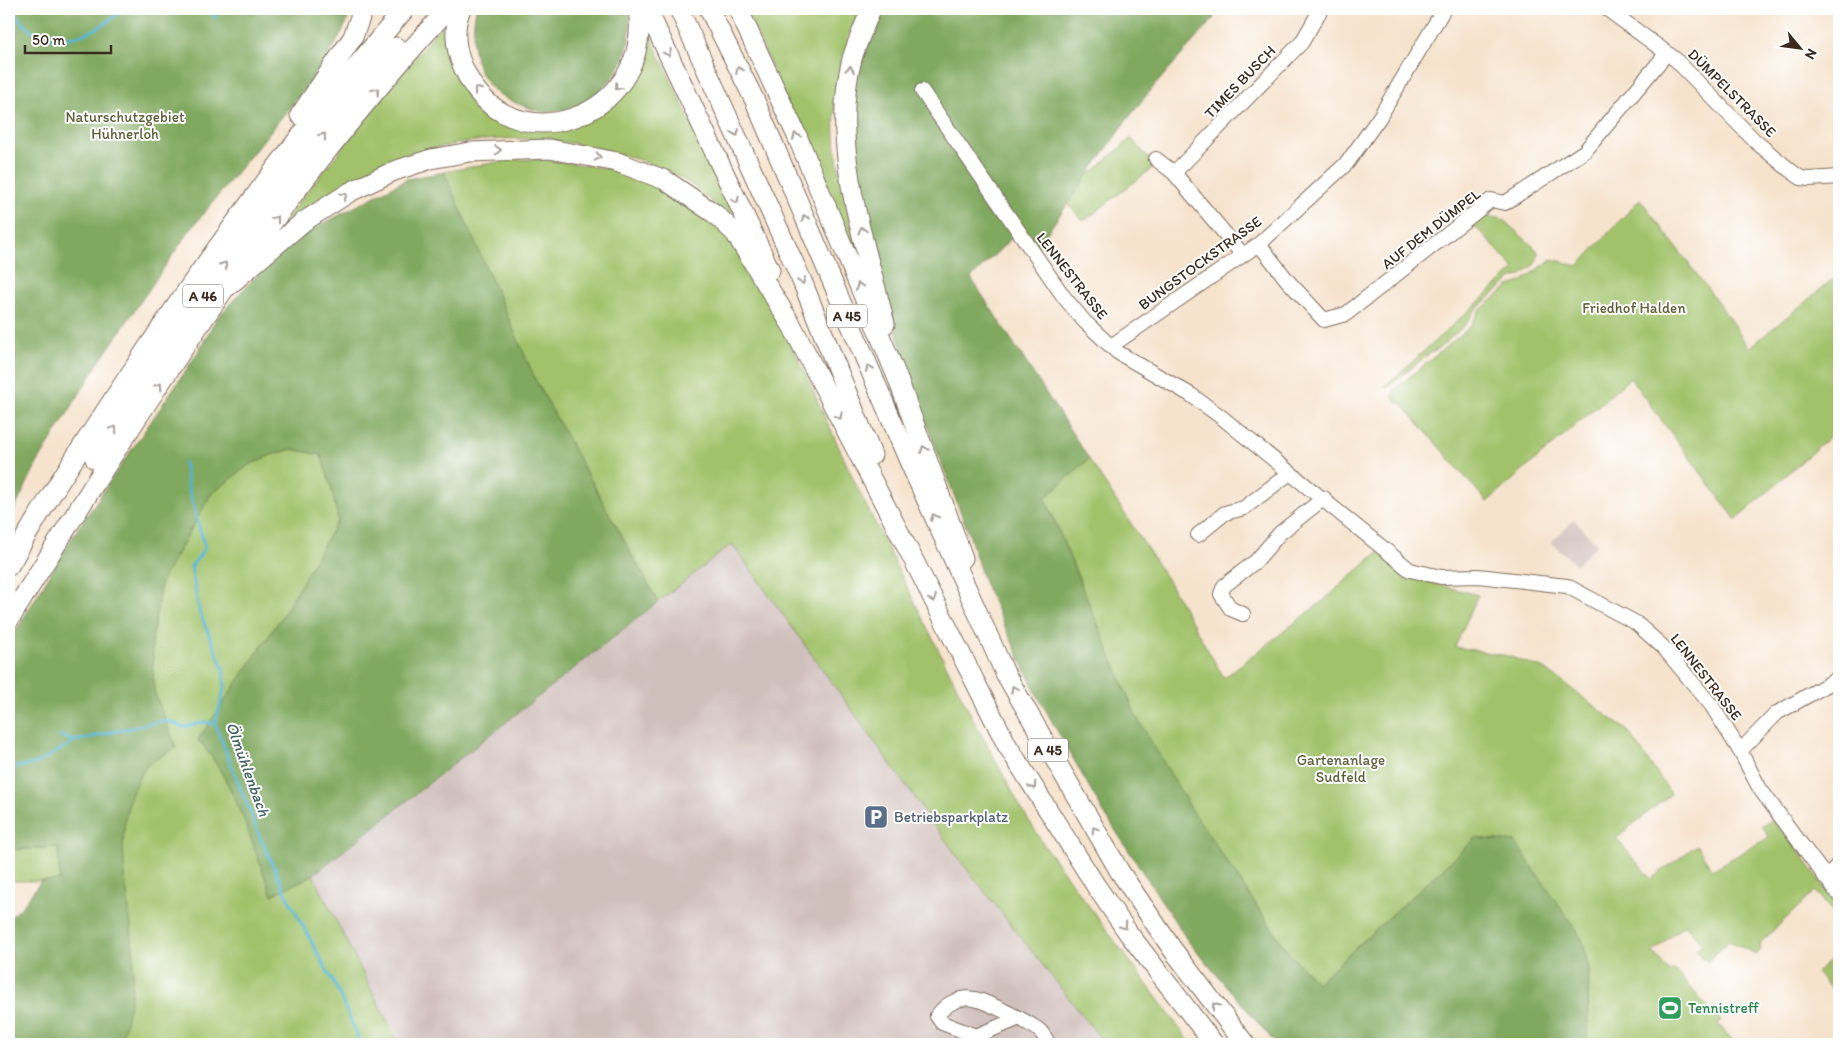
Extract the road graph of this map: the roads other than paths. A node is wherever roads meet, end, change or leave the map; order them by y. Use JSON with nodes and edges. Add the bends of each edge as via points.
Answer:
{"nodes":[{"id":1,"x":363,"y":9,"type":"edge"},
{"id":2,"x":388,"y":9,"type":"edge"},
{"id":3,"x":405,"y":9,"type":"edge"},
{"id":4,"x":430,"y":9,"type":"edge"},
{"id":5,"x":448,"y":9,"type":"edge"},
{"id":6,"x":462,"y":9,"type":"edge"},
{"id":7,"x":638,"y":9,"type":"edge"},
{"id":8,"x":647,"y":9,"type":"edge"},
{"id":9,"x":679,"y":9,"type":"edge"},
{"id":10,"x":709,"y":9,"type":"edge"},
{"id":11,"x":738,"y":9,"type":"edge"},
{"id":12,"x":871,"y":9,"type":"edge"},
{"id":13,"x":1321,"y":9,"type":"edge"},
{"id":14,"x":1444,"y":9,"type":"edge"},
{"id":15,"x":1607,"y":9,"type":"edge"},
{"id":16,"x":1667,"y":52,"type":"junction"},
{"id":17,"x":922,"y":91,"type":"dead end"},
{"id":18,"x":300,"y":115,"type":"junction"},
{"id":19,"x":1156,"y":159,"type":"dead end"},
{"id":20,"x":1174,"y":172,"type":"junction"},
{"id":21,"x":1839,"y":177,"type":"edge"},
{"id":22,"x":1259,"y":244,"type":"junction"},
{"id":23,"x":1243,"y":255,"type":"junction"},
{"id":24,"x":227,"y":287,"type":"junction"},
{"id":25,"x":792,"y":326,"type":"junction"},
{"id":26,"x":1111,"y":346,"type":"junction"},
{"id":27,"x":898,"y":379,"type":"junction"},
{"id":28,"x":1290,"y":473,"type":"junction"},
{"id":29,"x":1324,"y":498,"type":"junction"},
{"id":30,"x":47,"y":500,"type":"junction"},
{"id":31,"x":1198,"y":535,"type":"dead end"},
{"id":32,"x":912,"y":555,"type":"junction"},
{"id":33,"x":9,"y":566,"type":"edge"},
{"id":34,"x":9,"y":606,"type":"edge"},
{"id":35,"x":1243,"y":614,"type":"dead end"},
{"id":36,"x":9,"y":620,"type":"edge"},
{"id":37,"x":984,"y":624,"type":"junction"},
{"id":38,"x":1839,"y":678,"type":"edge"},
{"id":39,"x":1740,"y":751,"type":"junction"},
{"id":40,"x":1839,"y":864,"type":"edge"},
{"id":41,"x":1825,"y":878,"type":"junction"},
{"id":42,"x":1839,"y":896,"type":"edge"},
{"id":43,"x":1017,"y":1019,"type":"junction"},
{"id":44,"x":1049,"y":1044,"type":"edge"},
{"id":45,"x":1214,"y":1044,"type":"edge"},
{"id":46,"x":1245,"y":1044,"type":"edge"}],
"edges":[{"from":1,"to":18,"type":"highway","via":[[354,37]]},
{"from":2,"to":18,"type":"highway"},
{"from":3,"to":30,"type":"highway","number":"A 46","via":[[267,177],[184,292]]},
{"from":34,"to":4,"type":"highway","number":"A 46","one_way":true,"via":[[118,422],[223,268],[326,131]]},
{"from":24,"to":5,"type":"highway","one_way":true,"via":[[345,129]]},
{"from":7,"to":6,"type":"highway","one_way":true,"via":[[639,36],[635,54],[620,86],[593,110],[577,118],[556,122],[516,118],[479,95],[467,77],[455,39],[457,18]]},
{"from":8,"to":25,"type":"highway","one_way":true,"via":[[765,259]]},
{"from":9,"to":32,"type":"highway","number":"A 45","one_way":true,"via":[[802,281]]},
{"from":37,"to":10,"type":"highway","number":"A 45","one_way":true,"via":[[909,461],[755,101]]},
{"from":27,"to":11,"type":"highway","one_way":true,"via":[[797,136]]},
{"from":27,"to":12,"type":"highway","one_way":true,"via":[[846,157],[845,121],[852,59]]},
{"from":13,"to":20,"type":"street","name":"TIMES BUSCH","via":[[1302,42]]},
{"from":14,"to":22,"type":"street","name":"BUNGSTOCKSTRASSE","via":[[1380,118],[1347,162]]},
{"from":15,"to":16,"type":"street","name":"DÜMPELSTRASSE"},
{"from":16,"to":21,"type":"street","name":"DÜMPELSTRASSE","via":[[1755,141],[1791,171],[1809,180]]},
{"from":16,"to":22,"type":"street","name":"AUF DEM DÜMPEL","via":[[1585,151],[1505,204],[1491,200],[1346,314],[1324,320]]},
{"from":17,"to":26,"type":"street","name":"LENNESTRASSE","via":[[1064,297]]},
{"from":18,"to":30,"type":"highway","via":[[194,257],[116,373]]},
{"from":19,"to":20,"type":"street"},
{"from":20,"to":23,"type":"street"},
{"from":22,"to":23,"type":"street","name":"BUNGSTOCKSTRASSE"},
{"from":23,"to":26,"type":"street","name":"BUNGSTOCKSTRASSE"},
{"from":24,"to":25,"type":"highway","one_way":true,"via":[[303,222],[350,192],[394,171],[431,159],[470,152],[550,149],[601,158],[646,172],[682,190],[715,214],[735,233]]},
{"from":36,"to":24,"type":"highway","one_way":true,"via":[[102,470]]},
{"from":25,"to":32,"type":"highway","one_way":true},
{"from":26,"to":28,"type":"street","name":"LENNESTRASSE","via":[[1130,361],[1191,395]]},
{"from":37,"to":27,"type":"highway","one_way":true,"via":[[953,527]]},
{"from":28,"to":29,"type":"street","name":"LENNESTRASSE"},
{"from":28,"to":31,"type":"street","via":[[1244,508],[1225,513]]},
{"from":29,"to":35,"type":"street","via":[[1280,533],[1260,557],[1224,586],[1221,594],[1231,610]]},
{"from":29,"to":39,"type":"street","name":"LENNESTRASSE","via":[[1410,570],[1441,577],[1487,576],[1567,586],[1636,623],[1676,661],[1712,706]]},
{"from":30,"to":33,"type":"highway","number":"A 46"},
{"from":32,"to":45,"type":"highway","number":"A 45","one_way":true,"via":[[1007,745],[1102,894]]},
{"from":46,"to":37,"type":"highway","number":"A 45","one_way":true,"via":[[1173,950],[1120,872],[1006,674]]},
{"from":38,"to":39,"type":"street","via":[[1777,713]]},
{"from":39,"to":41,"type":"street","name":"LENNESTRASSE","via":[[1760,789]]},
{"from":40,"to":41,"type":"street"},
{"from":41,"to":42,"type":"street","name":"LENNESTRASSE"},
{"from":43,"to":43,"type":"street","via":[[974,999],[954,1002],[942,1008],[937,1016],[942,1023],[976,1036]]},
{"from":43,"to":44,"type":"street","via":[[1041,1032]]}]}
